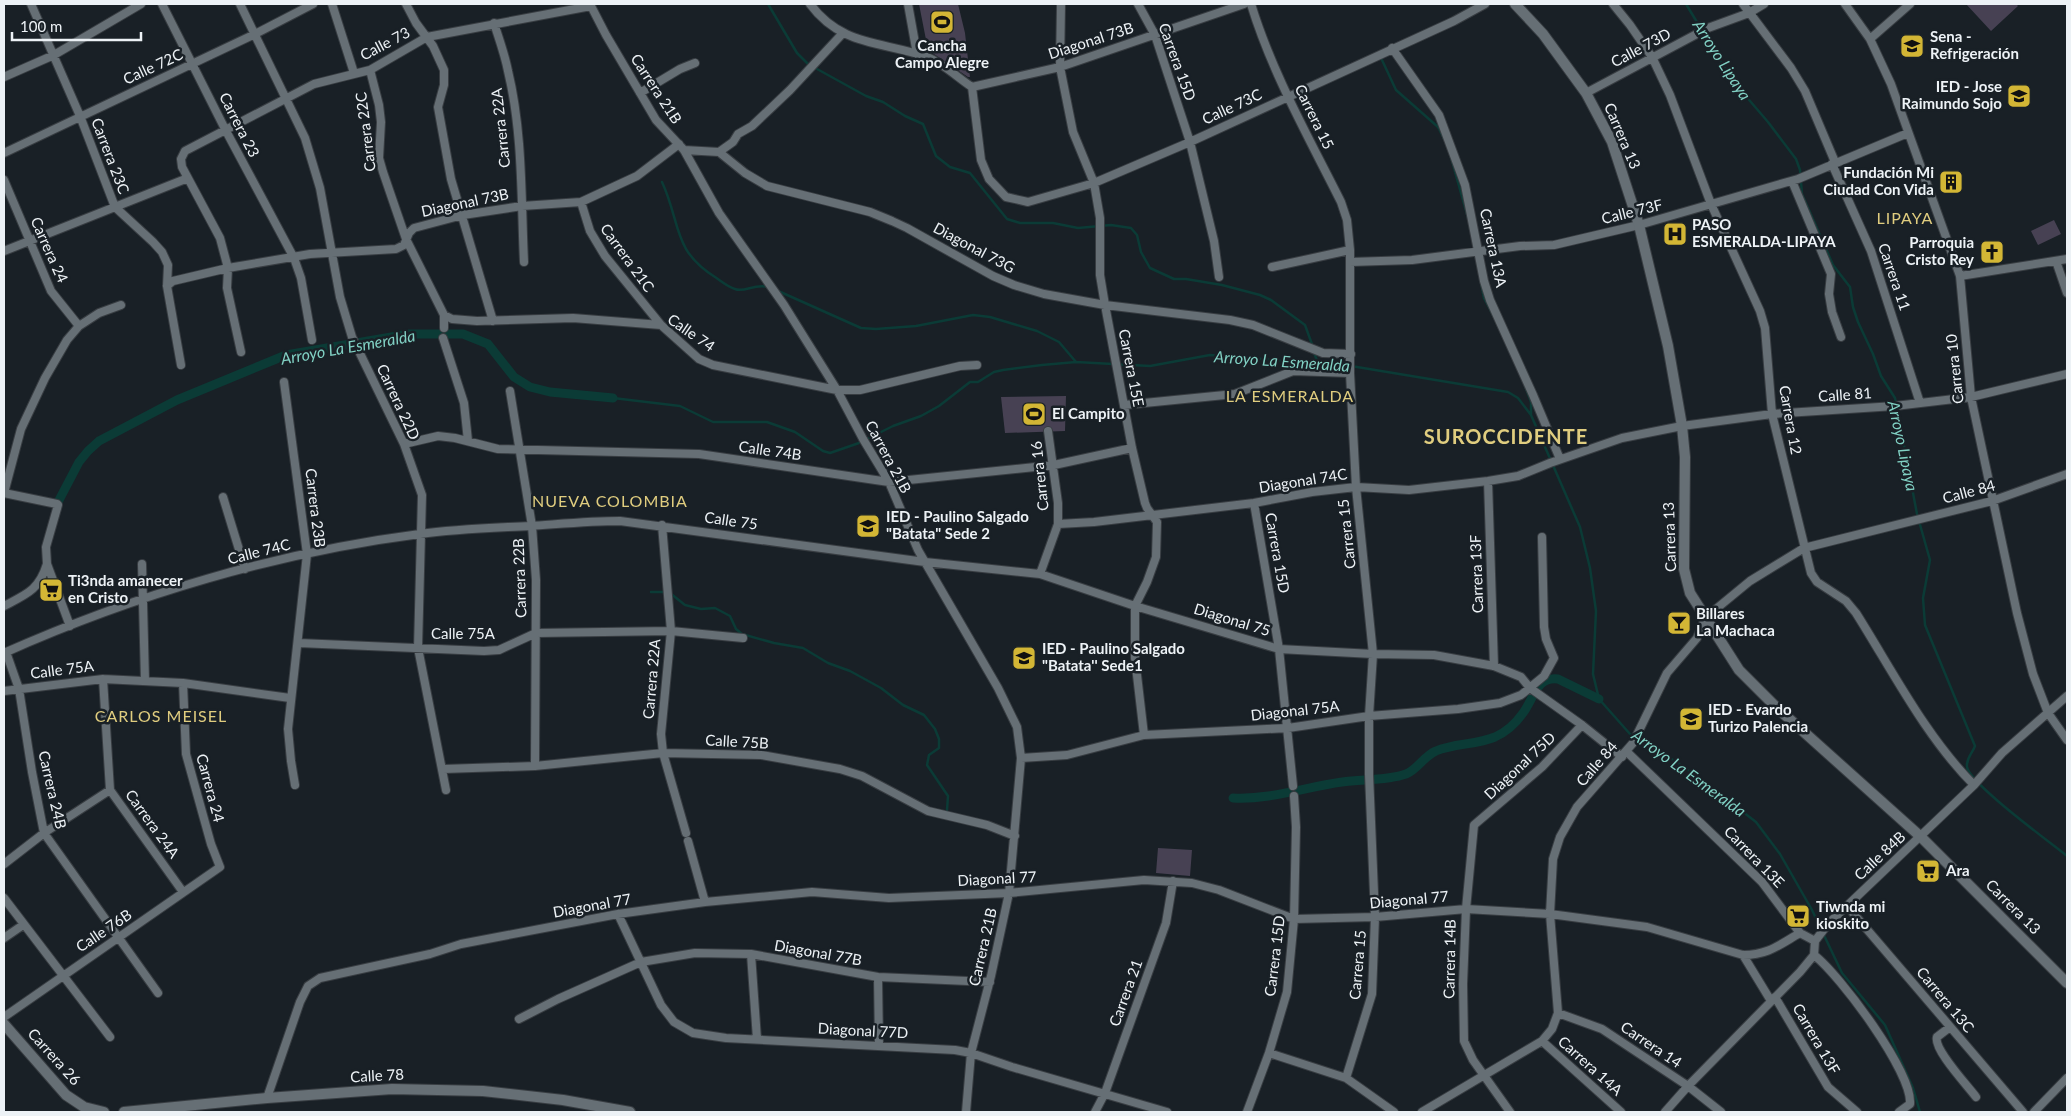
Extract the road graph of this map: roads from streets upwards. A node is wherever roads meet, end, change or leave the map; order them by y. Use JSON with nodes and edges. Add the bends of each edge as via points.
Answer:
{"nodes":[{"id":1,"x":31,"y":4,"type":"edge"},
{"id":2,"x":141,"y":4,"type":"edge"},
{"id":3,"x":162,"y":4,"type":"edge"},
{"id":4,"x":240,"y":4,"type":"edge"},
{"id":5,"x":313,"y":4,"type":"edge"},
{"id":6,"x":332,"y":4,"type":"edge"},
{"id":7,"x":406,"y":4,"type":"edge"},
{"id":8,"x":810,"y":4,"type":"edge"},
{"id":9,"x":908,"y":4,"type":"edge"},
{"id":10,"x":1061,"y":4,"type":"edge"},
{"id":11,"x":1138,"y":4,"type":"edge"},
{"id":12,"x":1244,"y":4,"type":"edge"},
{"id":13,"x":1251,"y":4,"type":"edge"},
{"id":14,"x":1484,"y":4,"type":"edge"},
{"id":15,"x":1515,"y":4,"type":"edge"},
{"id":16,"x":1613,"y":4,"type":"edge"},
{"id":17,"x":1743,"y":4,"type":"edge"},
{"id":18,"x":1764,"y":4,"type":"edge"},
{"id":19,"x":1845,"y":4,"type":"edge"},
{"id":20,"x":1910,"y":4,"type":"edge"},
{"id":21,"x":592,"y":6,"type":"joint"},
{"id":22,"x":1749,"y":13,"type":"junction"},
{"id":23,"x":494,"y":23,"type":"junction"},
{"id":24,"x":842,"y":33,"type":"junction"},
{"id":25,"x":255,"y":34,"type":"junction"},
{"id":26,"x":1155,"y":35,"type":"junction"},
{"id":27,"x":427,"y":37,"type":"junction"},
{"id":28,"x":1870,"y":39,"type":"junction"},
{"id":29,"x":1392,"y":48,"type":"junction"},
{"id":30,"x":917,"y":54,"type":"junction"},
{"id":31,"x":54,"y":55,"type":"junction"},
{"id":32,"x":1652,"y":57,"type":"junction"},
{"id":33,"x":695,"y":63,"type":"dead end"},
{"id":34,"x":192,"y":64,"type":"junction"},
{"id":35,"x":1060,"y":67,"type":"junction"},
{"id":36,"x":370,"y":70,"type":"junction"},
{"id":37,"x":354,"y":73,"type":"junction"},
{"id":38,"x":4,"y":78,"type":"edge"},
{"id":39,"x":972,"y":88,"type":"junction"},
{"id":40,"x":640,"y":93,"type":"junction"},
{"id":41,"x":1586,"y":93,"type":"junction"},
{"id":42,"x":1288,"y":96,"type":"junction"},
{"id":43,"x":285,"y":98,"type":"junction"},
{"id":44,"x":80,"y":116,"type":"junction"},
{"id":45,"x":225,"y":129,"type":"junction"},
{"id":46,"x":1908,"y":133,"type":"junction"},
{"id":47,"x":1190,"y":142,"type":"junction"},
{"id":48,"x":681,"y":147,"type":"junction"},
{"id":49,"x":719,"y":152,"type":"junction"},
{"id":50,"x":4,"y":153,"type":"edge"},
{"id":51,"x":1834,"y":163,"type":"junction"},
{"id":52,"x":188,"y":178,"type":"junction"},
{"id":53,"x":1798,"y":178,"type":"junction"},
{"id":54,"x":4,"y":180,"type":"edge"},
{"id":55,"x":1094,"y":183,"type":"junction"},
{"id":56,"x":581,"y":202,"type":"junction"},
{"id":57,"x":1711,"y":204,"type":"junction"},
{"id":58,"x":522,"y":206,"type":"junction"},
{"id":59,"x":115,"y":207,"type":"junction"},
{"id":60,"x":463,"y":215,"type":"junction"},
{"id":61,"x":1639,"y":225,"type":"junction"},
{"id":62,"x":406,"y":239,"type":"junction"},
{"id":63,"x":30,"y":241,"type":"junction"},
{"id":64,"x":1350,"y":250,"type":"junction"},
{"id":65,"x":1479,"y":251,"type":"junction"},
{"id":66,"x":4,"y":252,"type":"edge"},
{"id":67,"x":332,"y":252,"type":"junction"},
{"id":68,"x":294,"y":258,"type":"junction"},
{"id":69,"x":2067,"y":259,"type":"edge"},
{"id":70,"x":2056,"y":261,"type":"junction"},
{"id":71,"x":524,"y":262,"type":"dead end"},
{"id":72,"x":1350,"y":262,"type":"junction"},
{"id":73,"x":1272,"y":267,"type":"dead end"},
{"id":74,"x":228,"y":268,"type":"junction"},
{"id":75,"x":1960,"y":276,"type":"junction"},
{"id":76,"x":1219,"y":277,"type":"dead end"},
{"id":77,"x":167,"y":286,"type":"junction"},
{"id":78,"x":2067,"y":293,"type":"edge"},
{"id":79,"x":121,"y":305,"type":"dead end"},
{"id":80,"x":1104,"y":305,"type":"junction"},
{"id":81,"x":444,"y":315,"type":"junction"},
{"id":82,"x":492,"y":321,"type":"junction"},
{"id":83,"x":661,"y":325,"type":"junction"},
{"id":84,"x":79,"y":326,"type":"junction"},
{"id":85,"x":444,"y":328,"type":"dead end"},
{"id":86,"x":1841,"y":337,"type":"dead end"},
{"id":87,"x":443,"y":338,"type":"dead end"},
{"id":88,"x":312,"y":340,"type":"dead end"},
{"id":89,"x":241,"y":352,"type":"dead end"},
{"id":90,"x":1351,"y":356,"type":"junction"},
{"id":91,"x":181,"y":365,"type":"dead end"},
{"id":92,"x":977,"y":365,"type":"dead end"},
{"id":93,"x":1350,"y":372,"type":"junction"},
{"id":94,"x":2067,"y":374,"type":"edge"},
{"id":95,"x":284,"y":382,"type":"dead end"},
{"id":96,"x":837,"y":390,"type":"junction"},
{"id":97,"x":510,"y":391,"type":"dead end"},
{"id":98,"x":1971,"y":397,"type":"junction"},
{"id":99,"x":1920,"y":403,"type":"junction"},
{"id":100,"x":1124,"y":405,"type":"junction"},
{"id":101,"x":1772,"y":414,"type":"junction"},
{"id":102,"x":1682,"y":426,"type":"junction"},
{"id":103,"x":1048,"y":431,"type":"dead end"},
{"id":104,"x":468,"y":441,"type":"junction"},
{"id":105,"x":404,"y":444,"type":"junction"},
{"id":106,"x":1132,"y":448,"type":"junction"},
{"id":107,"x":520,"y":450,"type":"junction"},
{"id":108,"x":1556,"y":461,"type":"junction"},
{"id":109,"x":1054,"y":465,"type":"junction"},
{"id":110,"x":2067,"y":474,"type":"edge"},
{"id":111,"x":1488,"y":481,"type":"junction"},
{"id":112,"x":889,"y":482,"type":"junction"},
{"id":113,"x":1356,"y":487,"type":"junction"},
{"id":114,"x":4,"y":493,"type":"edge"},
{"id":115,"x":223,"y":497,"type":"dead end"},
{"id":116,"x":1992,"y":501,"type":"junction"},
{"id":117,"x":1254,"y":503,"type":"junction"},
{"id":118,"x":1152,"y":514,"type":"junction"},
{"id":119,"x":1058,"y":524,"type":"junction"},
{"id":120,"x":662,"y":525,"type":"junction"},
{"id":121,"x":532,"y":526,"type":"junction"},
{"id":122,"x":421,"y":533,"type":"junction"},
{"id":123,"x":1542,"y":537,"type":"dead end"},
{"id":124,"x":1804,"y":548,"type":"junction"},
{"id":125,"x":307,"y":554,"type":"junction"},
{"id":126,"x":925,"y":562,"type":"junction"},
{"id":127,"x":47,"y":564,"type":"junction"},
{"id":128,"x":142,"y":564,"type":"dead end"},
{"id":129,"x":245,"y":569,"type":"junction"},
{"id":130,"x":1040,"y":574,"type":"junction"},
{"id":131,"x":142,"y":600,"type":"junction"},
{"id":132,"x":4,"y":606,"type":"edge"},
{"id":133,"x":1135,"y":606,"type":"junction"},
{"id":134,"x":1705,"y":618,"type":"junction"},
{"id":135,"x":70,"y":626,"type":"junction"},
{"id":136,"x":671,"y":631,"type":"junction"},
{"id":137,"x":536,"y":634,"type":"junction"},
{"id":138,"x":743,"y":638,"type":"dead end"},
{"id":139,"x":299,"y":643,"type":"junction"},
{"id":140,"x":418,"y":648,"type":"junction"},
{"id":141,"x":1279,"y":649,"type":"junction"},
{"id":142,"x":5,"y":652,"type":"edge"},
{"id":143,"x":1373,"y":654,"type":"junction"},
{"id":144,"x":1494,"y":666,"type":"junction"},
{"id":145,"x":103,"y":679,"type":"junction"},
{"id":146,"x":145,"y":680,"type":"junction"},
{"id":147,"x":183,"y":683,"type":"junction"},
{"id":148,"x":19,"y":689,"type":"junction"},
{"id":149,"x":4,"y":691,"type":"edge"},
{"id":150,"x":1533,"y":691,"type":"junction"},
{"id":151,"x":2067,"y":696,"type":"edge"},
{"id":152,"x":290,"y":698,"type":"junction"},
{"id":153,"x":2048,"y":713,"type":"junction"},
{"id":154,"x":1369,"y":716,"type":"junction"},
{"id":155,"x":1582,"y":726,"type":"junction"},
{"id":156,"x":1288,"y":728,"type":"junction"},
{"id":157,"x":1144,"y":735,"type":"junction"},
{"id":158,"x":2067,"y":740,"type":"edge"},
{"id":159,"x":663,"y":753,"type":"junction"},
{"id":160,"x":1624,"y":754,"type":"junction"},
{"id":161,"x":1022,"y":758,"type":"junction"},
{"id":162,"x":536,"y":766,"type":"junction"},
{"id":163,"x":443,"y":770,"type":"junction"},
{"id":164,"x":1976,"y":782,"type":"junction"},
{"id":165,"x":295,"y":785,"type":"dead end"},
{"id":166,"x":1293,"y":786,"type":"dead end"},
{"id":167,"x":110,"y":790,"type":"junction"},
{"id":168,"x":446,"y":790,"type":"dead end"},
{"id":169,"x":1294,"y":796,"type":"dead end"},
{"id":170,"x":1474,"y":825,"type":"joint"},
{"id":171,"x":44,"y":833,"type":"junction"},
{"id":172,"x":1015,"y":836,"type":"junction"},
{"id":173,"x":1921,"y":836,"type":"junction"},
{"id":174,"x":4,"y":864,"type":"edge"},
{"id":175,"x":220,"y":867,"type":"joint"},
{"id":176,"x":1173,"y":881,"type":"junction"},
{"id":177,"x":183,"y":892,"type":"junction"},
{"id":178,"x":1009,"y":893,"type":"junction"},
{"id":179,"x":4,"y":898,"type":"edge"},
{"id":180,"x":705,"y":902,"type":"junction"},
{"id":181,"x":1847,"y":906,"type":"junction"},
{"id":182,"x":1466,"y":909,"type":"junction"},
{"id":183,"x":618,"y":914,"type":"junction"},
{"id":184,"x":1550,"y":914,"type":"junction"},
{"id":185,"x":1375,"y":917,"type":"junction"},
{"id":186,"x":1294,"y":919,"type":"junction"},
{"id":187,"x":23,"y":925,"type":"junction"},
{"id":188,"x":1800,"y":932,"type":"junction"},
{"id":189,"x":4,"y":938,"type":"edge"},
{"id":190,"x":120,"y":938,"type":"junction"},
{"id":191,"x":1817,"y":938,"type":"junction"},
{"id":192,"x":751,"y":954,"type":"junction"},
{"id":193,"x":1744,"y":955,"type":"junction"},
{"id":194,"x":1814,"y":955,"type":"junction"},
{"id":195,"x":641,"y":962,"type":"junction"},
{"id":196,"x":62,"y":976,"type":"junction"},
{"id":197,"x":878,"y":978,"type":"junction"},
{"id":198,"x":990,"y":982,"type":"junction"},
{"id":199,"x":2067,"y":984,"type":"edge"},
{"id":200,"x":158,"y":993,"type":"dead end"},
{"id":201,"x":1773,"y":999,"type":"junction"},
{"id":202,"x":1558,"y":1013,"type":"junction"},
{"id":203,"x":4,"y":1017,"type":"edge"},
{"id":204,"x":519,"y":1019,"type":"dead end"},
{"id":205,"x":4,"y":1024,"type":"edge"},
{"id":206,"x":1950,"y":1027,"type":"junction"},
{"id":207,"x":110,"y":1037,"type":"dead end"},
{"id":208,"x":757,"y":1039,"type":"junction"},
{"id":209,"x":1542,"y":1041,"type":"junction"},
{"id":210,"x":880,"y":1045,"type":"junction"},
{"id":211,"x":971,"y":1053,"type":"junction"},
{"id":212,"x":1269,"y":1053,"type":"junction"},
{"id":213,"x":1484,"y":1076,"type":"junction"},
{"id":214,"x":1346,"y":1078,"type":"junction"},
{"id":215,"x":2067,"y":1078,"type":"edge"},
{"id":216,"x":1688,"y":1086,"type":"junction"},
{"id":217,"x":1105,"y":1094,"type":"junction"},
{"id":218,"x":1976,"y":1097,"type":"dead end"},
{"id":219,"x":267,"y":1098,"type":"junction"},
{"id":220,"x":104,"y":1112,"type":"edge"},
{"id":221,"x":124,"y":1112,"type":"edge"},
{"id":222,"x":630,"y":1112,"type":"edge"},
{"id":223,"x":966,"y":1112,"type":"edge"},
{"id":224,"x":1095,"y":1112,"type":"edge"},
{"id":225,"x":1167,"y":1112,"type":"edge"},
{"id":226,"x":1247,"y":1112,"type":"edge"},
{"id":227,"x":1394,"y":1112,"type":"edge"},
{"id":228,"x":1422,"y":1112,"type":"edge"},
{"id":229,"x":1510,"y":1112,"type":"edge"},
{"id":230,"x":1621,"y":1112,"type":"edge"},
{"id":231,"x":1665,"y":1112,"type":"edge"},
{"id":232,"x":1721,"y":1112,"type":"edge"},
{"id":233,"x":1857,"y":1112,"type":"edge"},
{"id":234,"x":1899,"y":1112,"type":"edge"},
{"id":235,"x":2023,"y":1112,"type":"edge"},
{"id":236,"x":2034,"y":1112,"type":"edge"}],
"edges":[{"from":1,"to":31,"type":"street","name":"Carrera 23C"},
{"from":2,"to":31,"type":"street"},
{"from":3,"to":34,"type":"street","name":"Carrera 23"},
{"from":4,"to":25,"type":"street","name":"Carrera 22D"},
{"from":5,"to":25,"type":"street","name":"Calle 72C"},
{"from":6,"to":37,"type":"street","name":"Carrera 22C"},
{"from":7,"to":27,"type":"street"},
{"from":8,"to":24,"type":"street","via":[[818,15]]},
{"from":9,"to":30,"type":"street"},
{"from":10,"to":35,"type":"street","name":"Carrera 15E"},
{"from":11,"to":26,"type":"street","name":"Carrera 15D"},
{"from":12,"to":26,"type":"street","name":"Diagonal 73B"},
{"from":13,"to":42,"type":"street","name":"Carrera 15"},
{"from":14,"to":29,"type":"street","name":"Calle 73C"},
{"from":15,"to":41,"type":"street","name":"Carrera 13","via":[[1543,34]]},
{"from":16,"to":32,"type":"street","name":"Carrera 12"},
{"from":17,"to":22,"type":"street","name":"Carrera 11"},
{"from":18,"to":22,"type":"street","name":"Calle 73D"},
{"from":19,"to":28,"type":"street","name":"Carrera 10"},
{"from":20,"to":28,"type":"street"},
{"from":21,"to":23,"type":"street","name":"Calle 73"},
{"from":21,"to":40,"type":"street","name":"Carrera 21B"},
{"from":22,"to":32,"type":"street","name":"Calle 73D","via":[[1708,28]]},
{"from":22,"to":51,"type":"street","name":"Carrera 11","via":[[1805,91]]},
{"from":23,"to":27,"type":"street","name":"Calle 73"},
{"from":23,"to":58,"type":"street","name":"Carrera 22A","via":[[512,93]]},
{"from":24,"to":30,"type":"street","via":[[871,44]]},
{"from":24,"to":49,"type":"street","via":[[752,126]]},
{"from":25,"to":34,"type":"street","name":"Calle 72C"},
{"from":25,"to":43,"type":"street","name":"Carrera 22D"},
{"from":26,"to":35,"type":"street","name":"Diagonal 73B"},
{"from":26,"to":47,"type":"street","name":"Carrera 15D"},
{"from":27,"to":36,"type":"street","name":"Calle 73"},
{"from":27,"to":60,"type":"street","via":[[444,70],[440,116],[451,179]]},
{"from":28,"to":46,"type":"street","name":"Carrera 10","via":[[1891,84]]},
{"from":29,"to":42,"type":"street","name":"Calle 73C"},
{"from":29,"to":65,"type":"street","name":"Carrera 13A","via":[[1439,115],[1465,185]]},
{"from":30,"to":39,"type":"street","via":[[929,58]]},
{"from":31,"to":38,"type":"street"},
{"from":31,"to":44,"type":"street","name":"Carrera 23C"},
{"from":32,"to":41,"type":"street","name":"Calle 73D"},
{"from":32,"to":57,"type":"street","name":"Carrera 12","via":[[1670,94]]},
{"from":33,"to":40,"type":"street"},
{"from":34,"to":44,"type":"street","name":"Calle 72C"},
{"from":34,"to":45,"type":"street","name":"Carrera 23"},
{"from":35,"to":39,"type":"street","name":"Diagonal 73B"},
{"from":35,"to":55,"type":"street","name":"Carrera 15E","via":[[1073,132]]},
{"from":36,"to":37,"type":"street","name":"Calle 73"},
{"from":36,"to":62,"type":"street","name":"Carrera 22C","via":[[381,122],[379,158]]},
{"from":37,"to":43,"type":"street","name":"Calle 73","via":[[314,84]]},
{"from":39,"to":55,"type":"street","name":"Calle 73C","via":[[981,160],[989,179],[1006,197],[1028,202]]},
{"from":40,"to":48,"type":"street","name":"Carrera 21B","via":[[656,120]]},
{"from":41,"to":61,"type":"street","name":"Carrera 13","via":[[1612,142]]},
{"from":42,"to":47,"type":"street","name":"Calle 73C"},
{"from":42,"to":64,"type":"street","name":"Carrera 15","via":[[1341,202]]},
{"from":43,"to":45,"type":"street","name":"Calle 73"},
{"from":43,"to":67,"type":"street","name":"Carrera 22D","via":[[315,168]]},
{"from":44,"to":50,"type":"street","name":"Calle 72C"},
{"from":44,"to":59,"type":"street","name":"Carrera 23C"},
{"from":45,"to":52,"type":"street","name":"Calle 73","via":[[185,151],[180,159]]},
{"from":45,"to":68,"type":"street","name":"Carrera 23"},
{"from":46,"to":51,"type":"street","name":"Calle 73F"},
{"from":46,"to":75,"type":"street","name":"Carrera 10"},
{"from":47,"to":55,"type":"street","name":"Calle 73C"},
{"from":47,"to":76,"type":"street","name":"Carrera 15D"},
{"from":48,"to":49,"type":"street"},
{"from":48,"to":56,"type":"street","name":"Diagonal 73B","via":[[637,176]]},
{"from":48,"to":96,"type":"street","name":"Carrera 21B","via":[[719,213],[784,305]]},
{"from":49,"to":80,"type":"street","name":"Diagonal 73G","via":[[767,186],[870,212],[1014,285]]},
{"from":51,"to":53,"type":"street","name":"Calle 73F"},
{"from":51,"to":99,"type":"street","name":"Carrera 11","via":[[1871,250]]},
{"from":52,"to":59,"type":"street"},
{"from":52,"to":74,"type":"street","via":[[220,238]]},
{"from":53,"to":57,"type":"street","name":"Calle 73F"},
{"from":53,"to":86,"type":"street","via":[[1831,274],[1829,294]]},
{"from":54,"to":63,"type":"street","name":"Carrera 24"},
{"from":55,"to":80,"type":"street","name":"Carrera 15E","via":[[1100,220],[1100,275]]},
{"from":56,"to":58,"type":"street","name":"Diagonal 73B"},
{"from":56,"to":83,"type":"street","name":"Carrera 21C","via":[[590,231],[605,256]]},
{"from":57,"to":61,"type":"street","name":"Calle 73F"},
{"from":57,"to":101,"type":"street","name":"Carrera 12","via":[[1765,328]]},
{"from":58,"to":60,"type":"street","name":"Diagonal 73B"},
{"from":58,"to":71,"type":"street","name":"Carrera 22A"},
{"from":59,"to":63,"type":"street"},
{"from":59,"to":77,"type":"street","name":"Carrera 23C","via":[[162,252],[168,264]]},
{"from":60,"to":62,"type":"street","name":"Diagonal 73B","via":[[414,228]]},
{"from":60,"to":82,"type":"street"},
{"from":61,"to":65,"type":"street","name":"Calle 73F","via":[[1554,244]]},
{"from":61,"to":102,"type":"street","name":"Carrera 13","via":[[1668,346]]},
{"from":62,"to":67,"type":"street","name":"Diagonal 73B","via":[[404,245],[396,249]]},
{"from":62,"to":81,"type":"street","name":"Carrera 22C"},
{"from":63,"to":66,"type":"street"},
{"from":63,"to":84,"type":"street","name":"Carrera 24","via":[[51,291]]},
{"from":64,"to":72,"type":"street","name":"Carrera 15"},
{"from":64,"to":73,"type":"street"},
{"from":65,"to":72,"type":"street","name":"Calle 73F","via":[[1412,260]]},
{"from":65,"to":108,"type":"street","name":"Carrera 13A","via":[[1490,300]]},
{"from":67,"to":68,"type":"street","name":"Diagonal 73B"},
{"from":67,"to":105,"type":"street","name":"Carrera 22D","via":[[340,298],[352,337]]},
{"from":68,"to":74,"type":"street","name":"Diagonal 73B"},
{"from":68,"to":88,"type":"street","via":[[302,278]]},
{"from":69,"to":70,"type":"street"},
{"from":70,"to":75,"type":"street"},
{"from":70,"to":78,"type":"street"},
{"from":72,"to":90,"type":"street","name":"Carrera 15"},
{"from":74,"to":77,"type":"street","name":"Diagonal 73B","via":[[173,281]]},
{"from":74,"to":89,"type":"street","via":[[227,288]]},
{"from":75,"to":98,"type":"street","name":"Carrera 10"},
{"from":77,"to":91,"type":"street","name":"Carrera 23C"},
{"from":79,"to":84,"type":"street","via":[[99,313]]},
{"from":80,"to":90,"type":"street","name":"Diagonal 73G","via":[[1209,316],[1252,325],[1314,350]]},
{"from":80,"to":100,"type":"street","name":"Carrera 15E"},
{"from":81,"to":82,"type":"street","name":"Calle 74"},
{"from":81,"to":85,"type":"street","name":"Carrera 22C"},
{"from":82,"to":83,"type":"street","name":"Calle 74","via":[[573,318]]},
{"from":83,"to":96,"type":"street","name":"Calle 74","via":[[699,359]]},
{"from":84,"to":114,"type":"street","via":[[67,340],[21,429]]},
{"from":87,"to":104,"type":"street","via":[[464,404]]},
{"from":90,"to":93,"type":"street","name":"Carrera 15"},
{"from":92,"to":96,"type":"street","name":"Calle 74","via":[[960,366],[860,390]]},
{"from":93,"to":100,"type":"street","via":[[1293,371],[1235,394]]},
{"from":93,"to":113,"type":"street","name":"Carrera 15"},
{"from":94,"to":98,"type":"street","name":"Calle 81"},
{"from":95,"to":125,"type":"street","name":"Carrera 23B"},
{"from":96,"to":112,"type":"street","name":"Carrera 21B"},
{"from":97,"to":107,"type":"street","name":"Carrera 22B"},
{"from":98,"to":99,"type":"street","name":"Calle 81"},
{"from":98,"to":116,"type":"street","name":"Carrera 10"},
{"from":99,"to":101,"type":"street","name":"Calle 81"},
{"from":100,"to":106,"type":"street","name":"Carrera 15E"},
{"from":101,"to":102,"type":"street","name":"Calle 81"},
{"from":101,"to":124,"type":"street","name":"Carrera 12"},
{"from":102,"to":108,"type":"street","name":"Diagonal 74C","via":[[1622,438]]},
{"from":102,"to":134,"type":"street","name":"Carrera 13","via":[[1685,457],[1684,569],[1690,593]]},
{"from":103,"to":109,"type":"street","name":"Carrera 16"},
{"from":104,"to":105,"type":"street","name":"Calle 74B","via":[[438,436]]},
{"from":104,"to":107,"type":"street","name":"Calle 74B","via":[[480,446]]},
{"from":105,"to":122,"type":"street","name":"Carrera 22D","via":[[422,495]]},
{"from":106,"to":109,"type":"street","name":"Calle 74B"},
{"from":106,"to":118,"type":"street","name":"Carrera 15E","via":[[1147,508]]},
{"from":107,"to":112,"type":"street","name":"Calle 74B","via":[[699,454]]},
{"from":107,"to":121,"type":"street","name":"Carrera 22B"},
{"from":108,"to":111,"type":"street","name":"Diagonal 74C","via":[[1518,476]]},
{"from":109,"to":112,"type":"street","name":"Calle 74B"},
{"from":109,"to":119,"type":"street","name":"Carrera 16"},
{"from":110,"to":116,"type":"street","name":"Calle 84"},
{"from":111,"to":113,"type":"street","name":"Diagonal 74C","via":[[1408,490]]},
{"from":111,"to":144,"type":"street","name":"Carrera 13F"},
{"from":112,"to":126,"type":"street","name":"Carrera 21B"},
{"from":113,"to":117,"type":"street","name":"Diagonal 74C"},
{"from":113,"to":143,"type":"street","name":"Carrera 15"},
{"from":114,"to":127,"type":"street","via":[[57,504],[46,548]]},
{"from":115,"to":129,"type":"street"},
{"from":116,"to":124,"type":"street","name":"Calle 84"},
{"from":116,"to":153,"type":"street","name":"Carrera 10","via":[[2030,666]]},
{"from":117,"to":118,"type":"street","name":"Diagonal 74C"},
{"from":117,"to":141,"type":"street","name":"Carrera 15D"},
{"from":118,"to":119,"type":"street","name":"Diagonal 74C"},
{"from":118,"to":133,"type":"street","name":"Carrera 15E","via":[[1157,522],[1156,557]]},
{"from":119,"to":130,"type":"street","name":"Carrera 16"},
{"from":120,"to":121,"type":"street","name":"Calle 75","via":[[586,521]]},
{"from":120,"to":126,"type":"street","name":"Calle 75"},
{"from":120,"to":136,"type":"street","name":"Carrera 22A"},
{"from":121,"to":122,"type":"street","name":"Calle 74C"},
{"from":121,"to":137,"type":"street","name":"Carrera 22B"},
{"from":122,"to":125,"type":"street","name":"Calle 74C"},
{"from":122,"to":140,"type":"street","name":"Carrera 22D"},
{"from":123,"to":150,"type":"street","name":"Diagonal 75A","via":[[1544,627],[1554,658]]},
{"from":124,"to":134,"type":"street","name":"Calle 84","via":[[1750,581]]},
{"from":124,"to":164,"type":"street","name":"Carrera 12","via":[[1817,582],[1846,600],[1953,764]]},
{"from":125,"to":129,"type":"street","name":"Calle 74C"},
{"from":125,"to":139,"type":"street","name":"Carrera 23B"},
{"from":126,"to":130,"type":"street","name":"Diagonal 75"},
{"from":126,"to":161,"type":"street","name":"Carrera 21B","via":[[998,688],[1016,727]]},
{"from":127,"to":132,"type":"street","via":[[43,579],[36,587]]},
{"from":127,"to":135,"type":"street"},
{"from":128,"to":131,"type":"street"},
{"from":129,"to":131,"type":"street","name":"Calle 74C"},
{"from":130,"to":133,"type":"street","name":"Diagonal 75"},
{"from":131,"to":135,"type":"street","name":"Calle 74C"},
{"from":131,"to":146,"type":"street"},
{"from":133,"to":141,"type":"street","name":"Diagonal 75"},
{"from":133,"to":157,"type":"street","name":"Carrera 15E","via":[[1135,658]]},
{"from":134,"to":160,"type":"street","name":"Calle 84","via":[[1697,638],[1667,673],[1638,734]]},
{"from":134,"to":173,"type":"street","name":"Carrera 13","via":[[1739,670]]},
{"from":135,"to":142,"type":"street","name":"Calle 74C"},
{"from":136,"to":137,"type":"street","name":"Calle 75A"},
{"from":136,"to":138,"type":"street","name":"Calle 75A"},
{"from":136,"to":159,"type":"street","name":"Carrera 22A","via":[[661,734]]},
{"from":137,"to":140,"type":"street","name":"Calle 75A","via":[[499,650]]},
{"from":137,"to":162,"type":"street","name":"Carrera 22B"},
{"from":139,"to":140,"type":"street","name":"Calle 75A"},
{"from":139,"to":152,"type":"street","name":"Carrera 23B"},
{"from":140,"to":163,"type":"street","name":"Carrera 22D"},
{"from":141,"to":143,"type":"street","name":"Diagonal 75"},
{"from":141,"to":156,"type":"street","name":"Carrera 15D"},
{"from":142,"to":148,"type":"street","name":"Carrera 24B"},
{"from":143,"to":144,"type":"street","name":"Diagonal 75","via":[[1434,655]]},
{"from":143,"to":154,"type":"street","name":"Carrera 15"},
{"from":144,"to":150,"type":"street","name":"Diagonal 75","via":[[1521,677]]},
{"from":145,"to":146,"type":"street","name":"Calle 75A"},
{"from":145,"to":148,"type":"street","name":"Calle 75A"},
{"from":145,"to":167,"type":"street","name":"Carrera 24A"},
{"from":146,"to":147,"type":"street","name":"Calle 75A"},
{"from":147,"to":152,"type":"street"},
{"from":147,"to":175,"type":"street","name":"Carrera 24","via":[[186,754]]},
{"from":148,"to":149,"type":"street","name":"Calle 75A"},
{"from":148,"to":171,"type":"street","name":"Carrera 24B"},
{"from":150,"to":154,"type":"street","name":"Diagonal 75A","via":[[1500,702],[1458,709]]},
{"from":150,"to":155,"type":"street","name":"Carrera 13E"},
{"from":151,"to":153,"type":"street","name":"Calle 84B"},
{"from":152,"to":165,"type":"street","name":"Carrera 23B","via":[[289,747]]},
{"from":153,"to":158,"type":"street","name":"Carrera 10"},
{"from":153,"to":164,"type":"street","name":"Calle 84B","via":[[2002,753]]},
{"from":154,"to":156,"type":"street","name":"Diagonal 75A"},
{"from":154,"to":185,"type":"street","name":"Carrera 15"},
{"from":155,"to":160,"type":"street","name":"Carrera 13E"},
{"from":155,"to":170,"type":"street","name":"Diagonal 75D","via":[[1542,767]]},
{"from":156,"to":157,"type":"street","name":"Diagonal 75A"},
{"from":156,"to":166,"type":"street","name":"Carrera 15D"},
{"from":157,"to":161,"type":"street","name":"Diagonal 75A","via":[[1067,755]]},
{"from":159,"to":162,"type":"street","name":"Calle 75B"},
{"from":159,"to":172,"type":"street","name":"Calle 75B","via":[[760,756],[840,768],[928,811],[987,825]]},
{"from":159,"to":180,"type":"street","name":"Carrera 22A"},
{"from":160,"to":184,"type":"street","name":"Calle 84","via":[[1577,807],[1560,837],[1553,859]]},
{"from":160,"to":188,"type":"street","name":"Carrera 13E","via":[[1681,802],[1762,882]]},
{"from":161,"to":172,"type":"street","name":"Carrera 21B"},
{"from":162,"to":163,"type":"street","name":"Calle 75B"},
{"from":163,"to":168,"type":"street","name":"Carrera 22D"},
{"from":164,"to":173,"type":"street","name":"Calle 84B"},
{"from":167,"to":171,"type":"street"},
{"from":167,"to":177,"type":"street","name":"Carrera 24A"},
{"from":169,"to":186,"type":"street","name":"Carrera 15D"},
{"from":170,"to":182,"type":"street","name":"Carrera 14B"},
{"from":171,"to":174,"type":"street"},
{"from":171,"to":190,"type":"street","name":"Carrera 24B"},
{"from":172,"to":178,"type":"street","name":"Carrera 21B"},
{"from":173,"to":181,"type":"street","name":"Calle 84B"},
{"from":173,"to":199,"type":"street","name":"Carrera 13"},
{"from":175,"to":177,"type":"street","name":"Calle 76B"},
{"from":176,"to":178,"type":"street","name":"Diagonal 77","via":[[1144,880]]},
{"from":176,"to":186,"type":"street","name":"Diagonal 77","via":[[1219,890]]},
{"from":176,"to":217,"type":"street","name":"Carrera 21","via":[[1166,923]]},
{"from":177,"to":190,"type":"street","name":"Calle 76B"},
{"from":178,"to":180,"type":"street","name":"Diagonal 77","via":[[889,898],[812,892]]},
{"from":178,"to":198,"type":"street","name":"Carrera 21B"},
{"from":179,"to":187,"type":"street"},
{"from":180,"to":183,"type":"street","name":"Diagonal 77"},
{"from":181,"to":191,"type":"street","name":"Calle 84B"},
{"from":181,"to":206,"type":"street","name":"Carrera 13C"},
{"from":182,"to":184,"type":"street","name":"Diagonal 77"},
{"from":182,"to":185,"type":"street","name":"Diagonal 77"},
{"from":182,"to":213,"type":"street","name":"Carrera 14B","via":[[1463,1034]]},
{"from":183,"to":195,"type":"street","name":"Diagonal 77D"},
{"from":183,"to":219,"type":"street","name":"Diagonal 77","via":[[461,944],[320,978],[308,986],[300,1002]]},
{"from":184,"to":193,"type":"street","name":"Diagonal 77","via":[[1648,927]]},
{"from":184,"to":202,"type":"street","name":"Calle 84"},
{"from":185,"to":186,"type":"street","name":"Diagonal 77"},
{"from":185,"to":214,"type":"street","name":"Carrera 15","via":[[1372,994]]},
{"from":186,"to":212,"type":"street","name":"Carrera 15D","via":[[1287,992]]},
{"from":187,"to":189,"type":"street"},
{"from":187,"to":196,"type":"street"},
{"from":188,"to":191,"type":"street","name":"Carrera 13E"},
{"from":188,"to":193,"type":"street","name":"Diagonal 77","via":[[1768,952]]},
{"from":190,"to":196,"type":"street","name":"Calle 76B"},
{"from":190,"to":200,"type":"street","name":"Carrera 24B"},
{"from":191,"to":194,"type":"street"},
{"from":192,"to":195,"type":"street","name":"Diagonal 77B","via":[[695,953]]},
{"from":192,"to":197,"type":"street","name":"Diagonal 77B"},
{"from":192,"to":208,"type":"street"},
{"from":193,"to":201,"type":"street","name":"Carrera 13F"},
{"from":194,"to":201,"type":"street"},
{"from":194,"to":234,"type":"street","via":[[1836,976],[1882,1040],[1907,1086],[1910,1104]]},
{"from":195,"to":204,"type":"street","name":"Diagonal 77B"},
{"from":195,"to":208,"type":"street","name":"Diagonal 77D","via":[[661,1005],[674,1022],[693,1033]]},
{"from":196,"to":203,"type":"street","name":"Calle 76B"},
{"from":196,"to":207,"type":"street"},
{"from":197,"to":198,"type":"street","name":"Diagonal 77B"},
{"from":197,"to":210,"type":"street"},
{"from":198,"to":211,"type":"street","name":"Carrera 21B"},
{"from":201,"to":216,"type":"street"},
{"from":201,"to":233,"type":"street","name":"Carrera 13F","via":[[1828,1087]]},
{"from":202,"to":209,"type":"street","via":[[1552,1029]]},
{"from":202,"to":216,"type":"street","name":"Carrera 14","via":[[1602,1029]]},
{"from":205,"to":220,"type":"street","name":"Carrera 26","via":[[66,1095],[84,1107]]},
{"from":206,"to":218,"type":"street","via":[[1937,1037],[1936,1044]]},
{"from":206,"to":235,"type":"street","name":"Carrera 13C"},
{"from":208,"to":210,"type":"street","name":"Diagonal 77D"},
{"from":209,"to":213,"type":"street"},
{"from":209,"to":230,"type":"street","name":"Carrera 14A"},
{"from":210,"to":211,"type":"street","name":"Diagonal 77D"},
{"from":211,"to":217,"type":"street","name":"Diagonal 77D"},
{"from":211,"to":223,"type":"street","name":"Carrera 21B"},
{"from":212,"to":214,"type":"street"},
{"from":212,"to":226,"type":"street","name":"Carrera 15D"},
{"from":213,"to":228,"type":"street"},
{"from":213,"to":229,"type":"street"},
{"from":214,"to":227,"type":"street"},
{"from":215,"to":236,"type":"street"},
{"from":216,"to":231,"type":"street"},
{"from":216,"to":232,"type":"street","name":"Carrera 14"},
{"from":217,"to":224,"type":"street","name":"Carrera 21"},
{"from":217,"to":225,"type":"street","name":"Diagonal 77D"},
{"from":219,"to":221,"type":"street","name":"Calle 78"},
{"from":219,"to":222,"type":"street","name":"Calle 78","via":[[392,1089],[460,1089],[563,1100]]}]}
